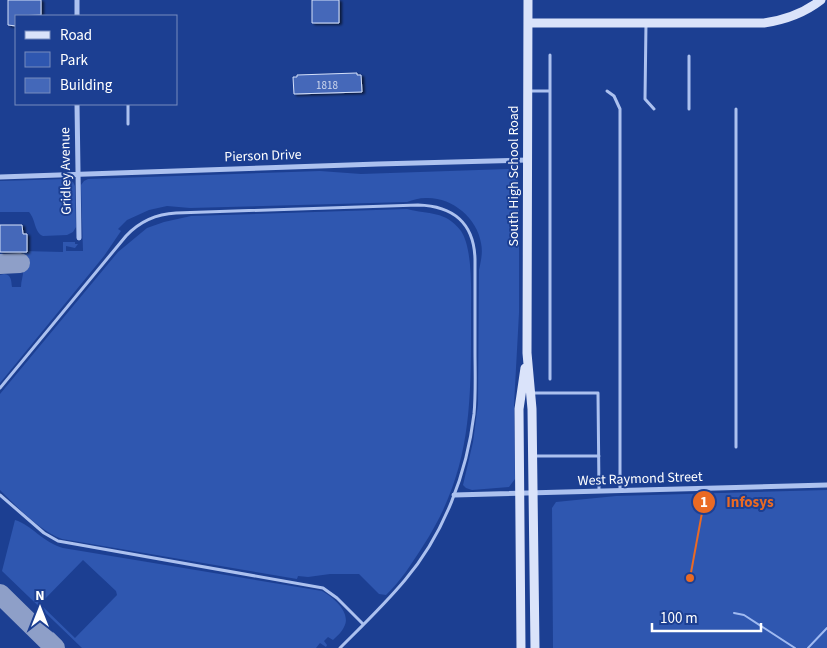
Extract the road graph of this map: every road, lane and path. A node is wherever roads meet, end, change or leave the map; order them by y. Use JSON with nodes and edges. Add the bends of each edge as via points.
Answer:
{"nodes":[{"id":1,"x":78,"y":0,"type":"edge"},
{"id":2,"x":528,"y":0,"type":"edge"},
{"id":3,"x":820,"y":0,"type":"edge"},
{"id":4,"x":77,"y":15,"type":"edge"},
{"id":5,"x":528,"y":23,"type":"junction"},
{"id":6,"x":646,"y":23,"type":"junction"},
{"id":7,"x":550,"y":55,"type":"dead end"},
{"id":8,"x":689,"y":56,"type":"dead end"},
{"id":9,"x":528,"y":91,"type":"junction"},
{"id":10,"x":550,"y":91,"type":"junction"},
{"id":11,"x":607,"y":91,"type":"dead end"},
{"id":12,"x":77,"y":105,"type":"edge"},
{"id":13,"x":128,"y":105,"type":"edge"},
{"id":14,"x":654,"y":109,"type":"dead end"},
{"id":15,"x":689,"y":109,"type":"dead end"},
{"id":16,"x":736,"y":109,"type":"dead end"},
{"id":17,"x":128,"y":124,"type":"dead end"},
{"id":18,"x":528,"y":160,"type":"junction"},
{"id":19,"x":78,"y":174,"type":"junction"},
{"id":20,"x":0,"y":177,"type":"edge"},
{"id":21,"x":79,"y":238,"type":"dead end"},
{"id":22,"x":527,"y":353,"type":"junction"},
{"id":23,"x":550,"y":379,"type":"dead end"},
{"id":24,"x":0,"y":388,"type":"edge"},
{"id":25,"x":531,"y":393,"type":"junction"},
{"id":26,"x":736,"y":447,"type":"dead end"},
{"id":27,"x":533,"y":456,"type":"junction"},
{"id":28,"x":599,"y":456,"type":"junction"},
{"id":29,"x":827,"y":485,"type":"edge"},
{"id":30,"x":620,"y":490,"type":"junction"},
{"id":31,"x":599,"y":491,"type":"junction"},
{"id":32,"x":533,"y":493,"type":"junction"},
{"id":33,"x":454,"y":494,"type":"junction"},
{"id":34,"x":520,"y":494,"type":"junction"},
{"id":35,"x":0,"y":495,"type":"edge"},
{"id":36,"x":363,"y":624,"type":"junction"},
{"id":37,"x":340,"y":648,"type":"edge"},
{"id":38,"x":521,"y":648,"type":"edge"},
{"id":39,"x":535,"y":648,"type":"edge"}],
"edges":[{"from":1,"to":4,"type":"street"},
{"from":2,"to":5,"type":"street","name":"South High School Road"},
{"from":3,"to":6,"type":"street","via":[[792,17],[764,23]]},
{"from":5,"to":6,"type":"street"},
{"from":5,"to":9,"type":"street","name":"South High School Road"},
{"from":6,"to":14,"type":"lane","via":[[645,99]]},
{"from":7,"to":10,"type":"lane"},
{"from":8,"to":15,"type":"lane"},
{"from":9,"to":10,"type":"lane"},
{"from":9,"to":18,"type":"street","name":"South High School Road"},
{"from":10,"to":23,"type":"lane"},
{"from":11,"to":30,"type":"lane","via":[[614,96],[620,109]]},
{"from":12,"to":19,"type":"street","name":"Gridley Avenue"},
{"from":13,"to":17,"type":"lane"},
{"from":16,"to":26,"type":"lane"},
{"from":18,"to":19,"type":"street","name":"Pierson Drive"},
{"from":18,"to":22,"type":"street","name":"South High School Road"},
{"from":19,"to":20,"type":"street","name":"Pierson Drive"},
{"from":19,"to":21,"type":"street","name":"Gridley Avenue"},
{"from":22,"to":25,"type":"street","name":"South High School Road"},
{"from":22,"to":34,"type":"street","name":"South High School Road","via":[[519,409]]},
{"from":24,"to":33,"type":"lane","via":[[126,236],[150,218],[181,212],[435,206],[451,212],[462,222],[470,234],[475,252],[475,404],[469,443]]},
{"from":25,"to":27,"type":"street","name":"South High School Road"},
{"from":25,"to":28,"type":"lane","via":[[598,393]]},
{"from":27,"to":28,"type":"lane"},
{"from":27,"to":32,"type":"street","name":"South High School Road"},
{"from":28,"to":31,"type":"lane"},
{"from":29,"to":30,"type":"street","name":"West Raymond Street"},
{"from":30,"to":31,"type":"street","name":"West Raymond Street"},
{"from":31,"to":32,"type":"street","name":"West Raymond Street"},
{"from":32,"to":34,"type":"street","name":"West Raymond Street"},
{"from":32,"to":39,"type":"street","name":"South High School Road"},
{"from":33,"to":34,"type":"street","name":"West Raymond Street"},
{"from":33,"to":36,"type":"lane","via":[[419,561]]},
{"from":34,"to":38,"type":"street","name":"South High School Road"},
{"from":35,"to":36,"type":"lane","via":[[58,541],[323,588]]},
{"from":36,"to":37,"type":"lane"}]}
